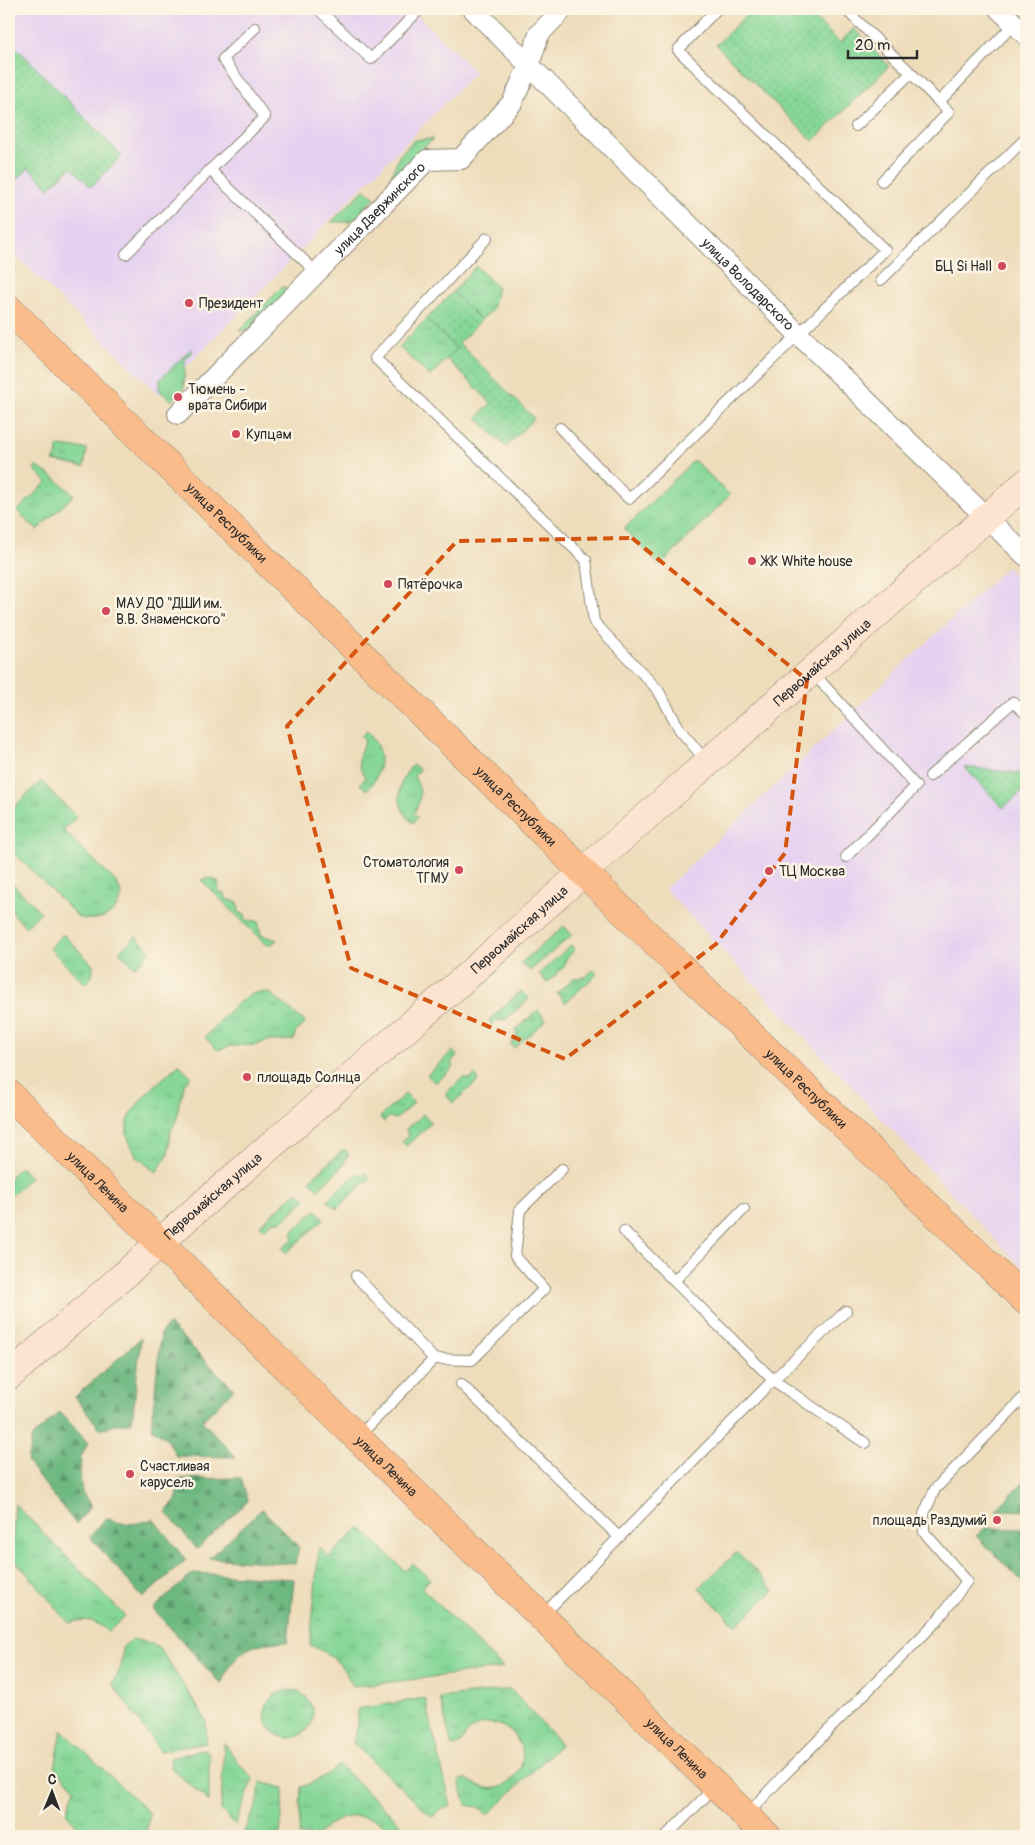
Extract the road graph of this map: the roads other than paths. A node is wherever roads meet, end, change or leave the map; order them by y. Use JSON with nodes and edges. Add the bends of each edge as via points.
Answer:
{"nodes":[{"id":1,"x":318,"y":9,"type":"edge"},
{"id":2,"x":420,"y":9,"type":"edge"},
{"id":3,"x":473,"y":9,"type":"edge"},
{"id":4,"x":563,"y":9,"type":"edge"},
{"id":5,"x":718,"y":9,"type":"edge"},
{"id":6,"x":845,"y":9,"type":"edge"},
{"id":7,"x":999,"y":9,"type":"edge"},
{"id":8,"x":255,"y":28,"type":"dead end"},
{"id":9,"x":1021,"y":29,"type":"edge"},
{"id":10,"x":529,"y":65,"type":"junction"},
{"id":11,"x":911,"y":73,"type":"junction"},
{"id":12,"x":939,"y":102,"type":"junction"},
{"id":13,"x":856,"y":126,"type":"dead end"},
{"id":14,"x":1026,"y":138,"type":"edge"},
{"id":15,"x":210,"y":170,"type":"junction"},
{"id":16,"x":882,"y":181,"type":"dead end"},
{"id":17,"x":486,"y":238,"type":"dead end"},
{"id":18,"x":126,"y":254,"type":"dead end"},
{"id":19,"x":316,"y":272,"type":"junction"},
{"id":20,"x":881,"y":280,"type":"dead end"},
{"id":21,"x":9,"y":309,"type":"edge"},
{"id":22,"x":798,"y":334,"type":"junction"},
{"id":23,"x":178,"y":414,"type":"dead end"},
{"id":24,"x":560,"y":428,"type":"dead end"},
{"id":25,"x":1026,"y":483,"type":"edge"},
{"id":26,"x":987,"y":517,"type":"junction"},
{"id":27,"x":1026,"y":556,"type":"edge"},
{"id":28,"x":812,"y":672,"type":"junction"},
{"id":29,"x":1026,"y":714,"type":"edge"},
{"id":30,"x":708,"y":763,"type":"junction"},
{"id":31,"x":930,"y":776,"type":"dead end"},
{"id":32,"x":846,"y":857,"type":"dead end"},
{"id":33,"x":583,"y":872,"type":"junction"},
{"id":34,"x":9,"y":1094,"type":"edge"},
{"id":35,"x":562,"y":1169,"type":"dead end"},
{"id":36,"x":744,"y":1209,"type":"dead end"},
{"id":37,"x":624,"y":1230,"type":"dead end"},
{"id":38,"x":159,"y":1243,"type":"junction"},
{"id":39,"x":356,"y":1276,"type":"dead end"},
{"id":40,"x":674,"y":1281,"type":"junction"},
{"id":41,"x":1026,"y":1301,"type":"edge"},
{"id":42,"x":846,"y":1312,"type":"dead end"},
{"id":43,"x":434,"y":1359,"type":"junction"},
{"id":44,"x":9,"y":1376,"type":"edge"},
{"id":45,"x":773,"y":1380,"type":"junction"},
{"id":46,"x":461,"y":1384,"type":"dead end"},
{"id":47,"x":1026,"y":1395,"type":"edge"},
{"id":48,"x":358,"y":1438,"type":"junction"},
{"id":49,"x":865,"y":1443,"type":"dead end"},
{"id":50,"x":619,"y":1537,"type":"junction"},
{"id":51,"x":541,"y":1616,"type":"junction"},
{"id":52,"x":716,"y":1786,"type":"junction"},
{"id":53,"x":746,"y":1816,"type":"junction"},
{"id":54,"x":666,"y":1836,"type":"edge"},
{"id":55,"x":767,"y":1836,"type":"edge"}],
"edges":[{"from":1,"to":2,"type":"lane","via":[[371,59]]},
{"from":3,"to":10,"type":"street","name":"улица Володарского"},
{"from":4,"to":10,"type":"street","name":"улица Дзержинского","via":[[539,34]]},
{"from":5,"to":22,"type":"lane","via":[[678,50],[885,250]]},
{"from":6,"to":11,"type":"lane"},
{"from":7,"to":9,"type":"street"},
{"from":8,"to":15,"type":"lane","via":[[223,59],[265,117]]},
{"from":9,"to":12,"type":"lane","via":[[964,74]]},
{"from":10,"to":19,"type":"street","name":"улица Дзержинского","via":[[512,103],[461,159],[427,160]]},
{"from":10,"to":22,"type":"street","name":"улица Володарского"},
{"from":11,"to":12,"type":"lane"},
{"from":11,"to":13,"type":"lane"},
{"from":12,"to":16,"type":"lane","via":[[949,112]]},
{"from":14,"to":20,"type":"lane"},
{"from":15,"to":18,"type":"lane"},
{"from":15,"to":19,"type":"lane"},
{"from":17,"to":30,"type":"lane","via":[[375,358],[586,560],[594,622],[658,690],[680,730]]},
{"from":19,"to":23,"type":"street","name":"улица Дзержинского"},
{"from":21,"to":33,"type":"main road","name":"улица Республики"},
{"from":22,"to":24,"type":"lane","via":[[629,499]]},
{"from":22,"to":26,"type":"street","name":"улица Володарского"},
{"from":25,"to":26,"type":"street","name":"Первомайская улица"},
{"from":26,"to":27,"type":"street","name":"улица Володарского"},
{"from":26,"to":28,"type":"street","name":"Первомайская улица"},
{"from":28,"to":30,"type":"street","name":"Первомайская улица"},
{"from":28,"to":32,"type":"lane","via":[[916,786]]},
{"from":29,"to":31,"type":"lane","via":[[1013,702]]},
{"from":30,"to":33,"type":"street","name":"Первомайская улица"},
{"from":33,"to":38,"type":"street","name":"Первомайская улица","via":[[448,994]]},
{"from":33,"to":41,"type":"main road","name":"улица Республики"},
{"from":34,"to":38,"type":"main road","name":"улица Ленина"},
{"from":35,"to":43,"type":"lane","via":[[520,1210],[515,1256],[544,1289],[472,1360]]},
{"from":36,"to":40,"type":"lane"},
{"from":37,"to":40,"type":"lane"},
{"from":38,"to":44,"type":"street","name":"Первомайская улица"},
{"from":38,"to":48,"type":"main road","name":"улица Ленина"},
{"from":39,"to":43,"type":"lane"},
{"from":40,"to":45,"type":"lane"},
{"from":42,"to":45,"type":"lane"},
{"from":43,"to":48,"type":"lane"},
{"from":45,"to":49,"type":"lane"},
{"from":45,"to":50,"type":"lane"},
{"from":46,"to":50,"type":"lane"},
{"from":47,"to":53,"type":"lane","via":[[935,1489],[924,1514],[924,1532],[967,1581],[937,1621]]},
{"from":48,"to":51,"type":"main road","name":"улица Ленина"},
{"from":50,"to":51,"type":"lane"},
{"from":51,"to":52,"type":"main road","name":"улица Ленина"},
{"from":52,"to":53,"type":"main road","name":"улица Ленина"},
{"from":52,"to":54,"type":"lane"},
{"from":53,"to":55,"type":"main road","name":"улица Ленина"}]}
